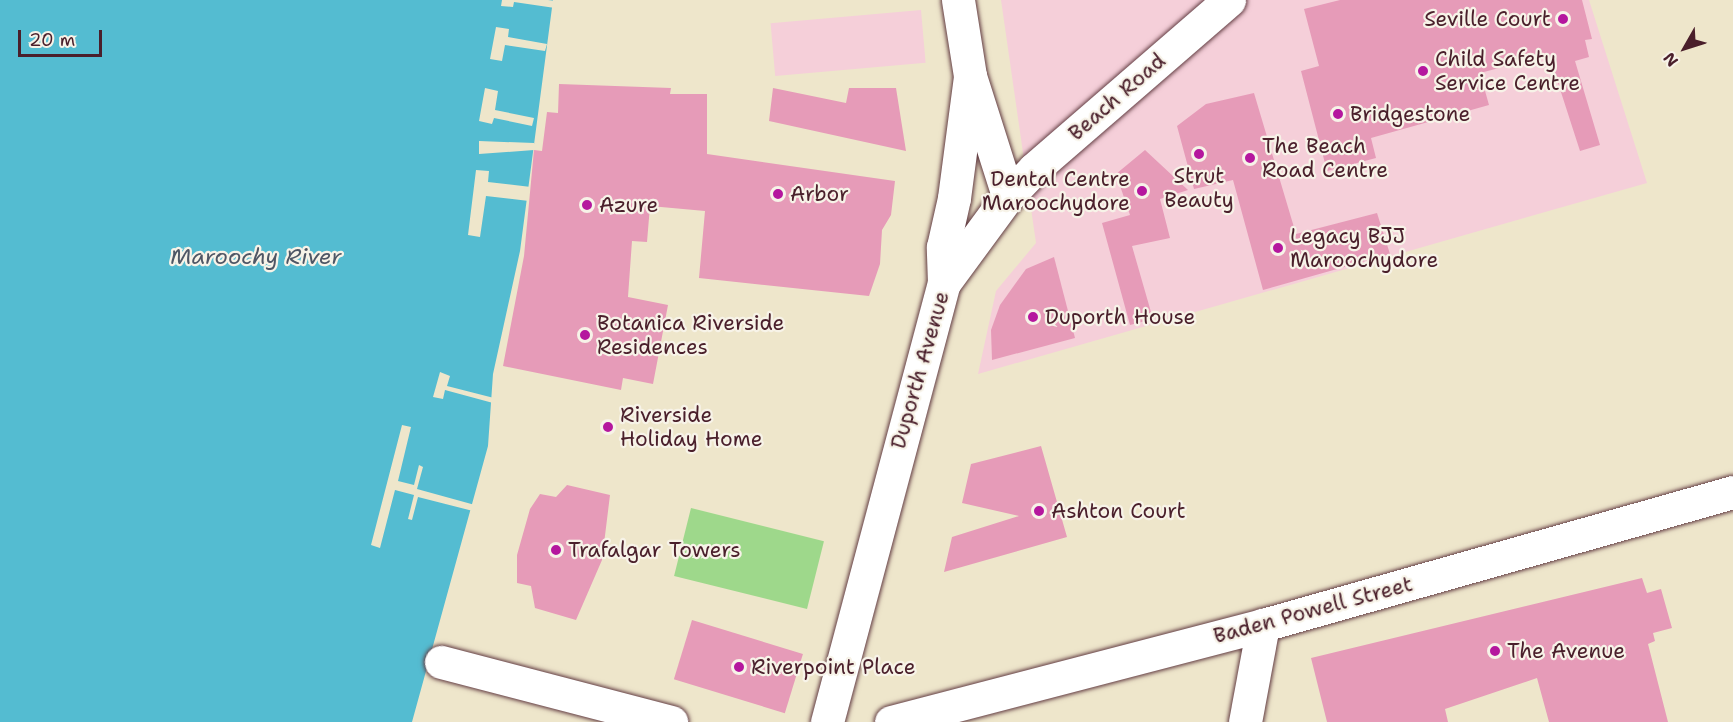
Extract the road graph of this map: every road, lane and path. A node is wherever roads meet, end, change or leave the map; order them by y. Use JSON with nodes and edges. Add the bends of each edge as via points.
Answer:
{"nodes":[{"id":1,"x":958,"y":0,"type":"edge"},
{"id":2,"x":1229,"y":0,"type":"edge"},
{"id":3,"x":970,"y":76,"type":"junction"},
{"id":4,"x":1008,"y":196,"type":"junction"},
{"id":5,"x":944,"y":283,"type":"junction"},
{"id":6,"x":1733,"y":492,"type":"edge"},
{"id":7,"x":1263,"y":625,"type":"junction"},
{"id":8,"x":441,"y":662,"type":"dead end"},
{"id":9,"x":671,"y":722,"type":"edge"},
{"id":10,"x":827,"y":722,"type":"edge"},
{"id":11,"x":891,"y":722,"type":"edge"},
{"id":12,"x":1245,"y":722,"type":"edge"}],
"edges":[{"from":1,"to":3,"type":"street"},
{"from":2,"to":4,"type":"street","name":"Beach Road"},
{"from":3,"to":4,"type":"street"},
{"from":3,"to":5,"type":"street","via":[[954,198],[943,247]]},
{"from":4,"to":5,"type":"street","name":"Duporth Avenue"},
{"from":5,"to":10,"type":"street","name":"Duporth Avenue"},
{"from":6,"to":7,"type":"street","name":"Baden Powell Street"},
{"from":7,"to":11,"type":"street","name":"Baden Powell Street"},
{"from":7,"to":12,"type":"street"},
{"from":8,"to":9,"type":"street"}]}
